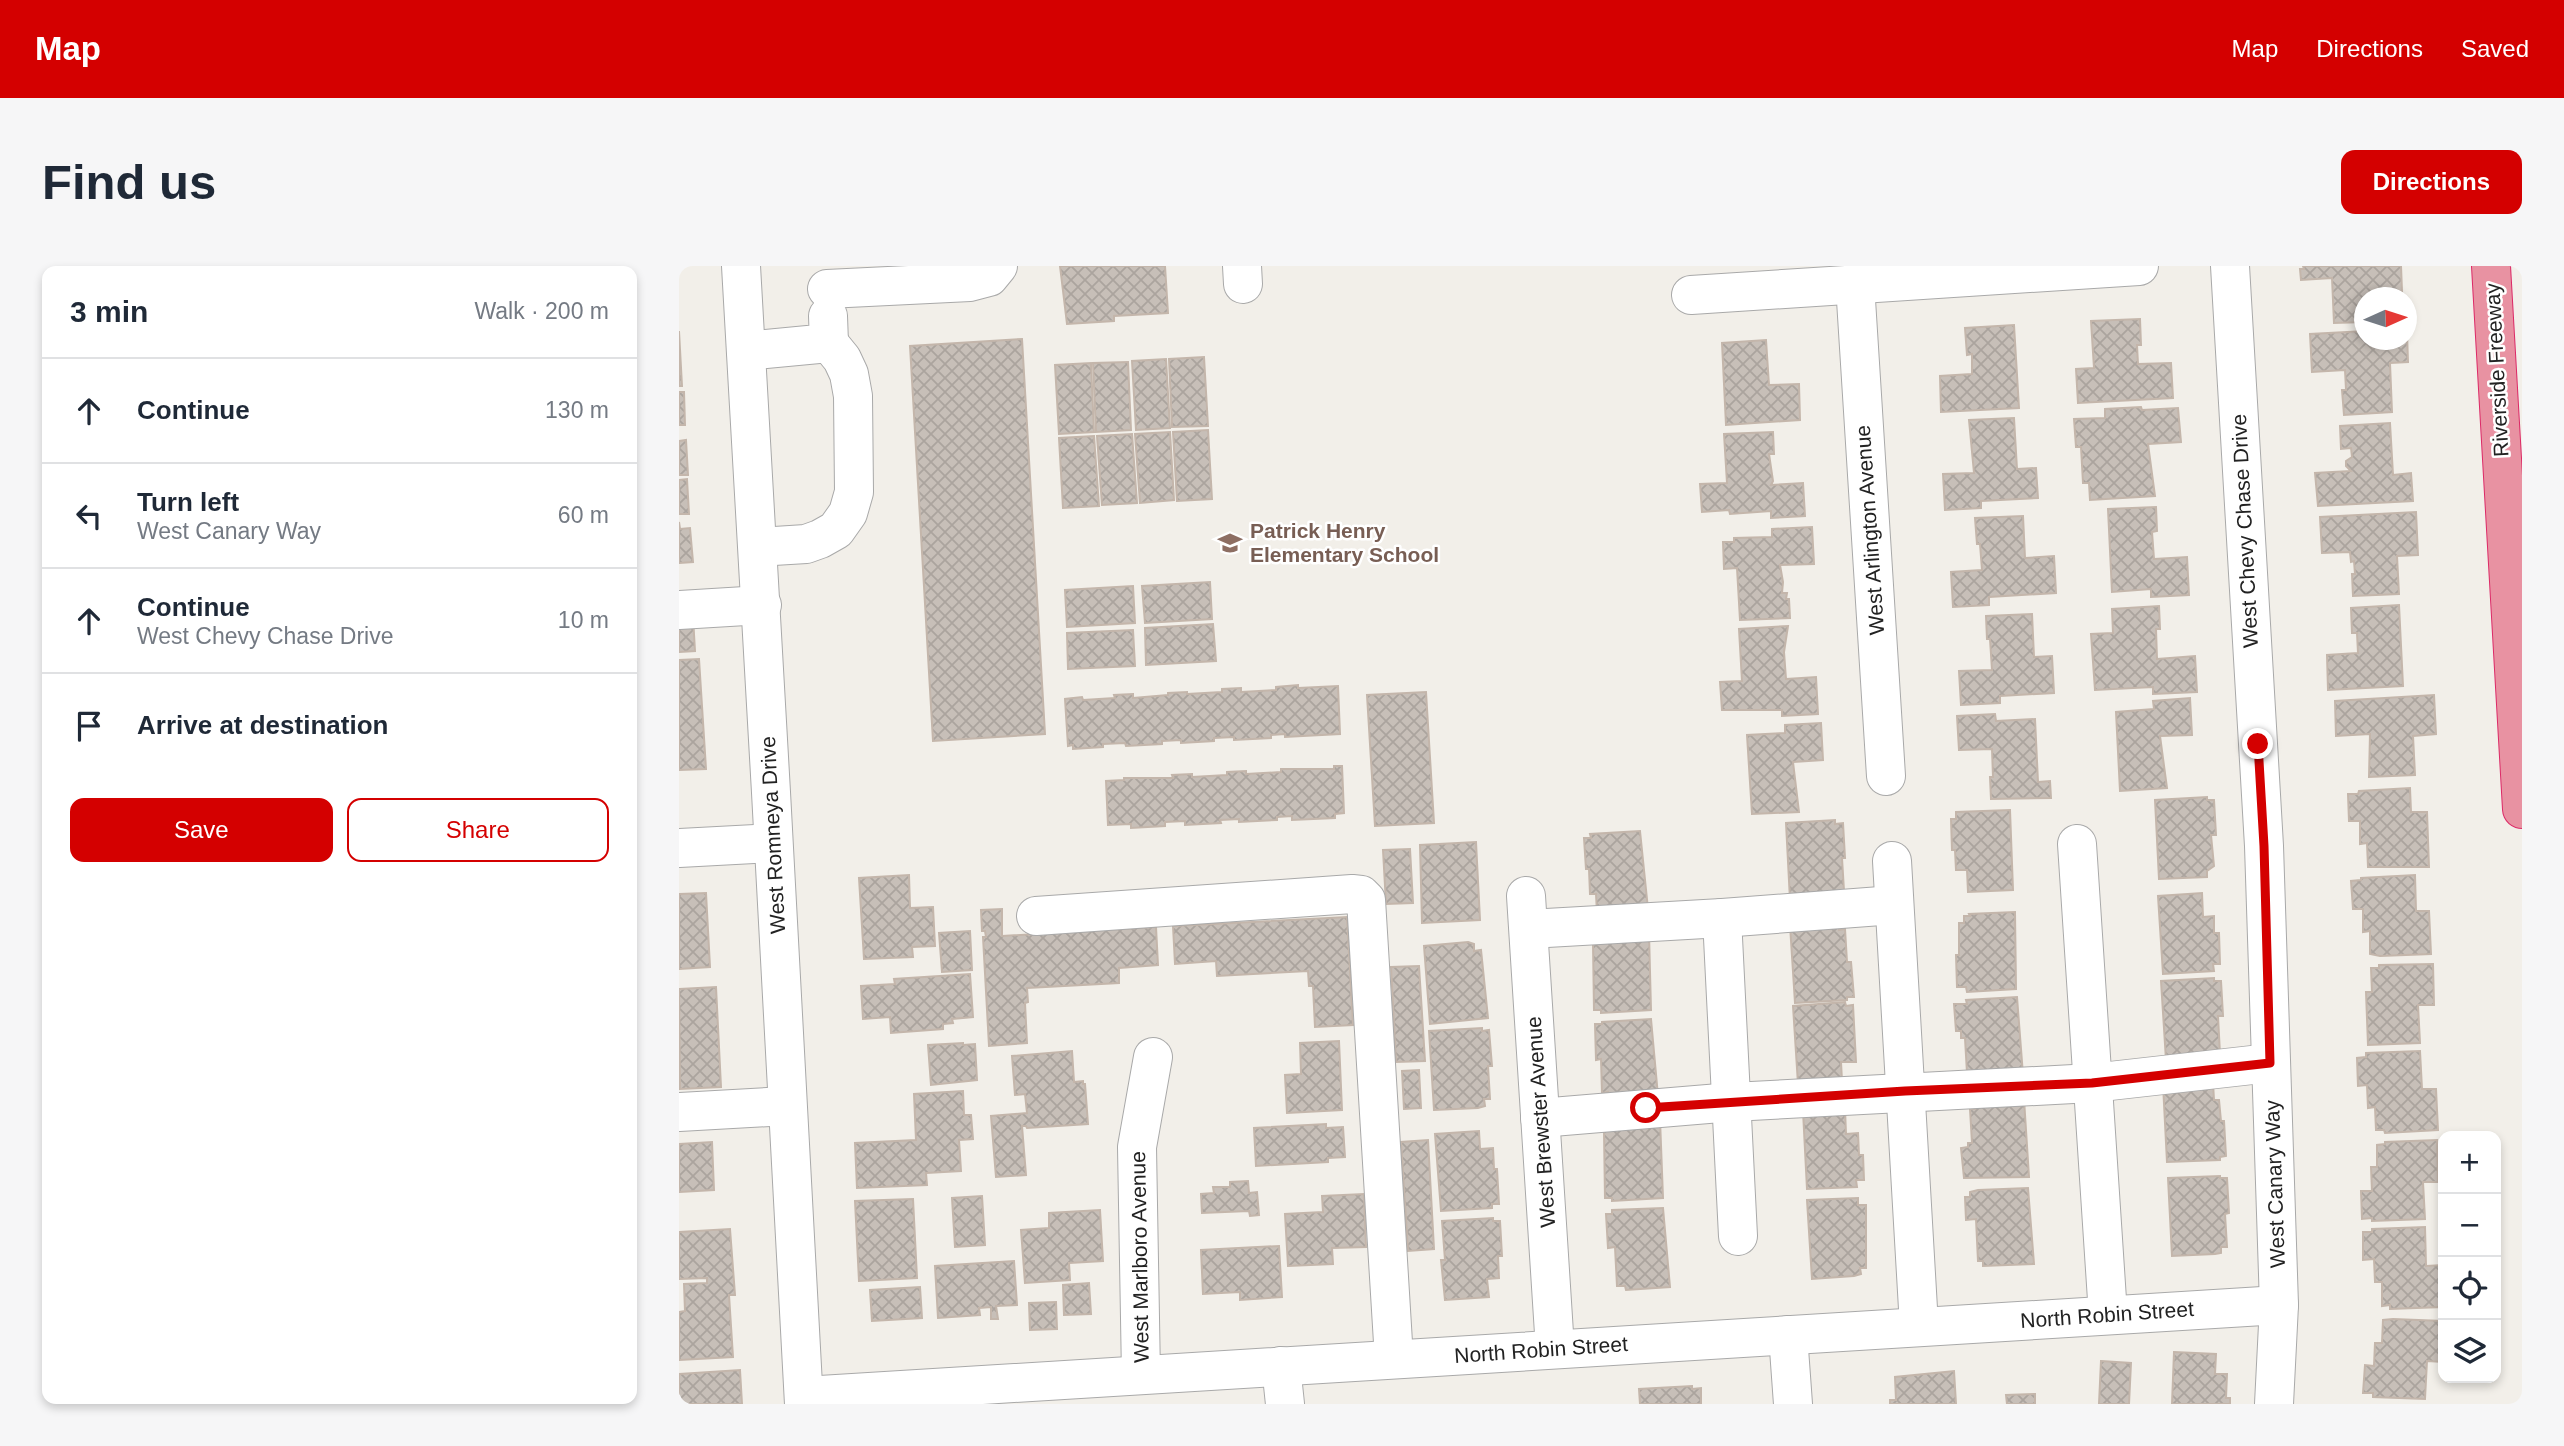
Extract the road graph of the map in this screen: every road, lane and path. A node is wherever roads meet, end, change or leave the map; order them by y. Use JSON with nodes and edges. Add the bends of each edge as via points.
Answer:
{"nodes":[{"id":1,"x":741,"y":266,"type":"edge"},
{"id":2,"x":998,"y":266,"type":"edge"},
{"id":3,"x":2139,"y":266,"type":"edge"},
{"id":4,"x":2230,"y":266,"type":"edge"},
{"id":5,"x":2491,"y":266,"type":"edge"},
{"id":6,"x":826,"y":277,"type":"edge"},
{"id":7,"x":1855,"y":284,"type":"junction"},
{"id":8,"x":1691,"y":295,"type":"dead end"},
{"id":9,"x":829,"y":343,"type":"junction"},
{"id":10,"x":746,"y":351,"type":"junction"},
{"id":11,"x":758,"y":547,"type":"junction"},
{"id":12,"x":762,"y":605,"type":"junction"},
{"id":13,"x":679,"y":610,"type":"edge"},
{"id":14,"x":1886,"y":776,"type":"dead end"},
{"id":15,"x":2261,"y":795,"type":"joint"},
{"id":16,"x":2522,"y":809,"type":"edge"},
{"id":17,"x":772,"y":843,"type":"junction"},
{"id":18,"x":2077,"y":844,"type":"dead end"},
{"id":19,"x":679,"y":848,"type":"edge"},
{"id":20,"x":1892,"y":861,"type":"dead end"},
{"id":21,"x":1894,"y":905,"type":"junction"},
{"id":22,"x":1036,"y":916,"type":"dead end"},
{"id":23,"x":1722,"y":918,"type":"junction"},
{"id":24,"x":1153,"y":1056,"type":"dead end"},
{"id":25,"x":2270,"y":1063,"type":"junction"},
{"id":26,"x":2092,"y":1083,"type":"junction"},
{"id":27,"x":1905,"y":1091,"type":"junction"},
{"id":28,"x":1732,"y":1102,"type":"junction"},
{"id":29,"x":787,"y":1105,"type":"junction"},
{"id":30,"x":679,"y":1112,"type":"edge"},
{"id":31,"x":1540,"y":1118,"type":"junction"},
{"id":32,"x":1738,"y":1236,"type":"dead end"},
{"id":33,"x":2279,"y":1305,"type":"junction"},
{"id":34,"x":2108,"y":1315,"type":"junction"},
{"id":35,"x":1919,"y":1326,"type":"junction"},
{"id":36,"x":1788,"y":1335,"type":"junction"},
{"id":37,"x":1555,"y":1349,"type":"junction"},
{"id":38,"x":1394,"y":1359,"type":"junction"},
{"id":39,"x":1281,"y":1366,"type":"junction"},
{"id":40,"x":1142,"y":1375,"type":"junction"},
{"id":41,"x":1087,"y":1391,"type":"edge"},
{"id":42,"x":804,"y":1400,"type":"edge"},
{"id":43,"x":1285,"y":1404,"type":"edge"},
{"id":44,"x":1793,"y":1404,"type":"edge"},
{"id":45,"x":2274,"y":1404,"type":"edge"}],
"edges":[{"from":1,"to":10,"type":"street","name":"West Romneya Drive"},
{"from":2,"to":6,"type":"street","via":[[989,277],[970,282]]},
{"from":3,"to":7,"type":"street"},
{"from":4,"to":15,"type":"street","name":"West Chevy Chase Drive"},
{"from":5,"to":16,"type":"highway","name":"Riverside Freeway"},
{"from":6,"to":9,"type":"street"},
{"from":7,"to":8,"type":"street"},
{"from":7,"to":14,"type":"street","name":"West Arlington Avenue"},
{"from":9,"to":10,"type":"street"},
{"from":9,"to":11,"type":"street","via":[[846,367],[853,396],[854,492],[848,513],[836,530],[820,539]]},
{"from":10,"to":11,"type":"street","name":"West Romneya Drive"},
{"from":11,"to":12,"type":"street","name":"West Romneya Drive"},
{"from":12,"to":13,"type":"street"},
{"from":12,"to":17,"type":"street","name":"West Romneya Drive"},
{"from":15,"to":25,"type":"street","name":"West Canary Way"},
{"from":17,"to":19,"type":"street"},
{"from":17,"to":29,"type":"street","name":"West Romneya Drive"},
{"from":18,"to":26,"type":"street"},
{"from":20,"to":21,"type":"street"},
{"from":21,"to":23,"type":"street"},
{"from":21,"to":27,"type":"street"},
{"from":22,"to":38,"type":"street","via":[[1352,894],[1366,900]]},
{"from":23,"to":28,"type":"street"},
{"from":23,"to":31,"type":"street","name":"West Brewster Avenue","via":[[1527,913]]},
{"from":24,"to":40,"type":"street","name":"West Marlboro Avenue","via":[[1137,1147]]},
{"from":25,"to":26,"type":"street"},
{"from":25,"to":33,"type":"street","name":"West Canary Way"},
{"from":26,"to":27,"type":"street"},
{"from":26,"to":34,"type":"street"},
{"from":27,"to":28,"type":"street"},
{"from":27,"to":35,"type":"street"},
{"from":28,"to":31,"type":"street"},
{"from":28,"to":32,"type":"street"},
{"from":29,"to":30,"type":"street"},
{"from":29,"to":42,"type":"street","name":"West Romneya Drive"},
{"from":31,"to":37,"type":"street","name":"West Brewster Avenue"},
{"from":33,"to":34,"type":"street","name":"North Robin Street"},
{"from":33,"to":45,"type":"street","name":"West Canary Way"},
{"from":34,"to":35,"type":"street","name":"North Robin Street"},
{"from":35,"to":36,"type":"street","name":"North Robin Street"},
{"from":36,"to":37,"type":"street","name":"North Robin Street"},
{"from":36,"to":44,"type":"street"},
{"from":37,"to":38,"type":"street","name":"North Robin Street"},
{"from":38,"to":39,"type":"street","name":"North Robin Street"},
{"from":39,"to":40,"type":"street","name":"North Robin Street"},
{"from":39,"to":43,"type":"street"},
{"from":40,"to":41,"type":"street","name":"North Robin Street"},
{"from":41,"to":42,"type":"street","name":"North Robin Street"}]}
